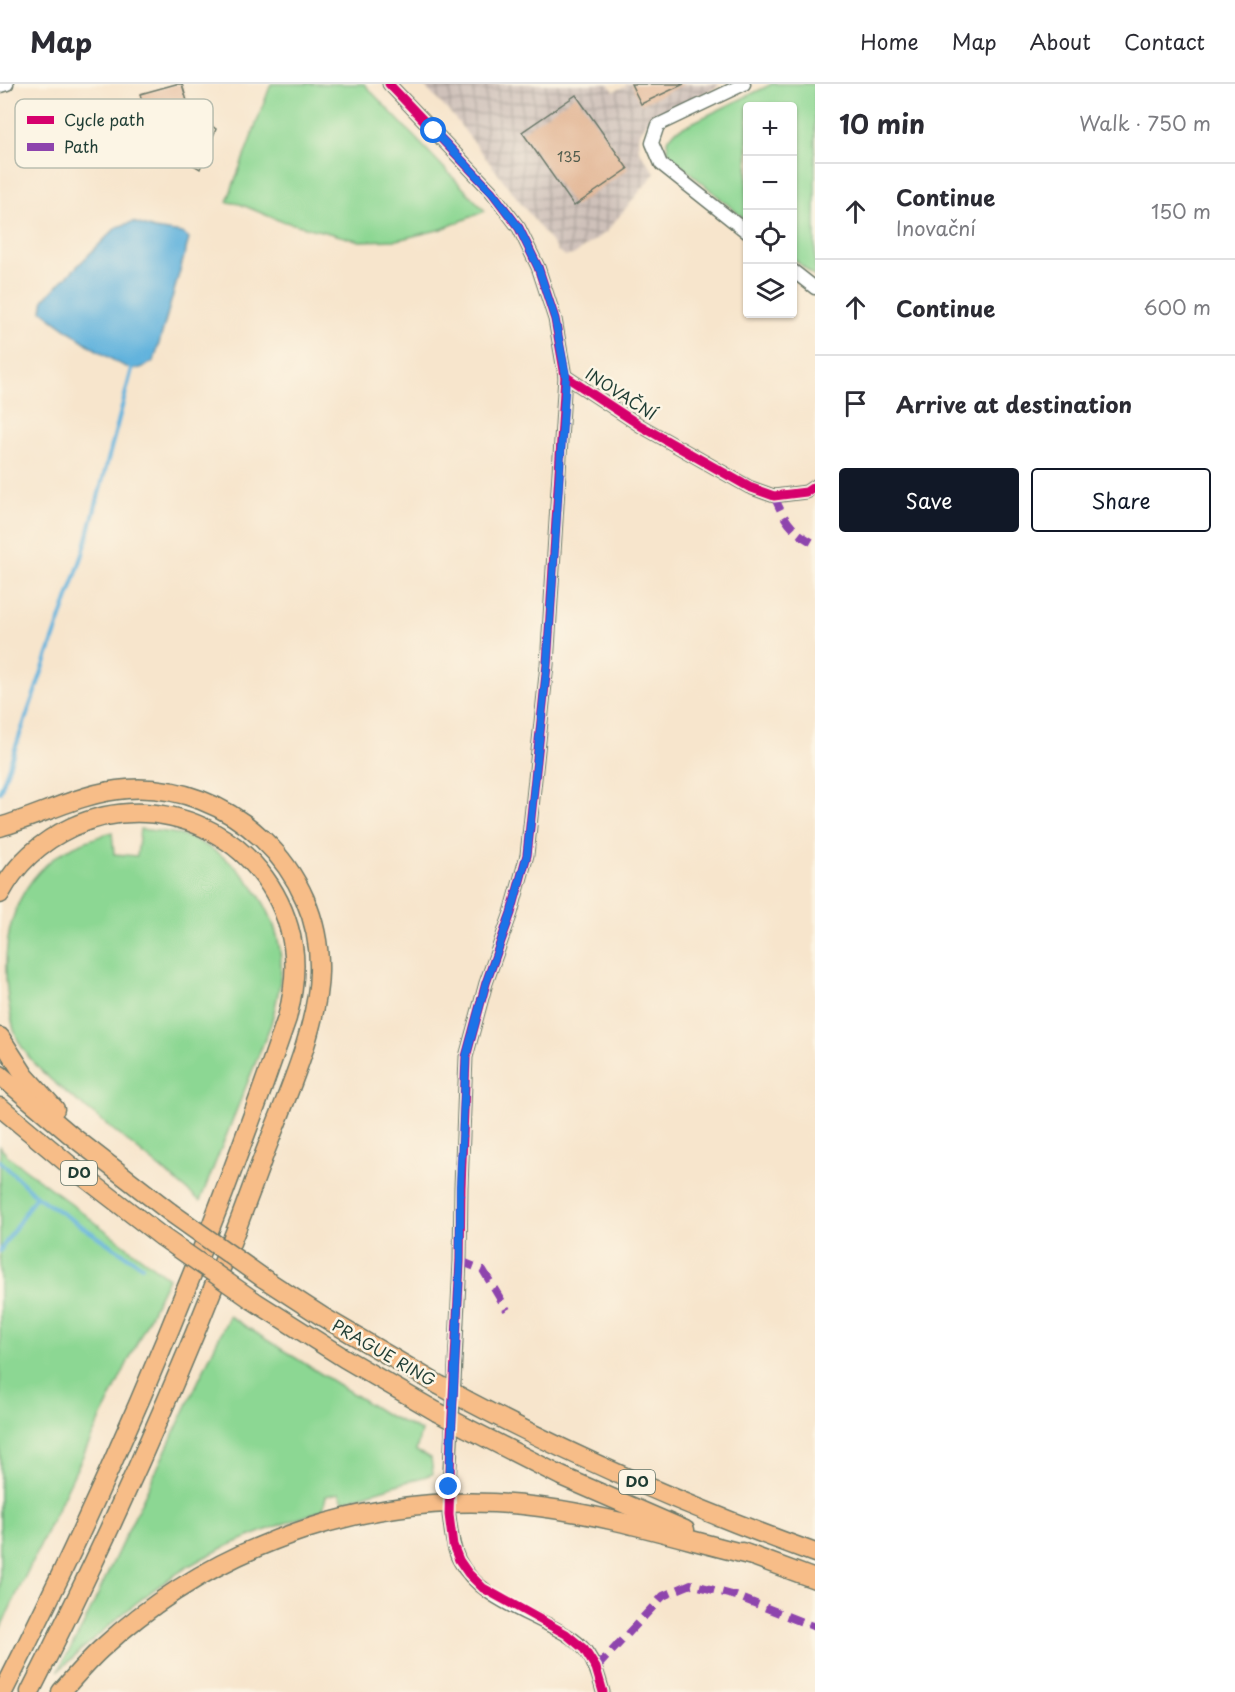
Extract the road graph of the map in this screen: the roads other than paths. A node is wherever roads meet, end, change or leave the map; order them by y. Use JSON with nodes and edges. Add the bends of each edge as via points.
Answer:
{"nodes":[{"id":1,"x":7,"y":84,"type":"edge"},
{"id":2,"x":389,"y":84,"type":"edge"},
{"id":3,"x":744,"y":84,"type":"edge"},
{"id":4,"x":0,"y":86,"type":"edge"},
{"id":5,"x":743,"y":230,"type":"edge"},
{"id":6,"x":797,"y":274,"type":"edge"},
{"id":7,"x":815,"y":288,"type":"edge"},
{"id":8,"x":566,"y":376,"type":"junction"},
{"id":9,"x":815,"y":486,"type":"edge"},
{"id":10,"x":1,"y":827,"type":"edge"},
{"id":11,"x":0,"y":894,"type":"edge"},
{"id":12,"x":0,"y":1037,"type":"edge"},
{"id":13,"x":0,"y":1075,"type":"edge"},
{"id":14,"x":0,"y":1107,"type":"edge"},
{"id":15,"x":99,"y":1158,"type":"junction"},
{"id":16,"x":449,"y":1487,"type":"dead end"},
{"id":17,"x":449,"y":1515,"type":"dead end"},
{"id":18,"x":813,"y":1552,"type":"edge"},
{"id":19,"x":753,"y":1556,"type":"junction"},
{"id":20,"x":812,"y":1577,"type":"edge"},
{"id":21,"x":3,"y":1692,"type":"edge"},
{"id":22,"x":30,"y":1692,"type":"edge"},
{"id":23,"x":61,"y":1692,"type":"edge"},
{"id":24,"x":603,"y":1692,"type":"edge"}],
"edges":[{"from":1,"to":4,"type":"street"},
{"from":2,"to":8,"type":"street","name":"INOVAČNÍ","via":[[491,191],[519,228],[538,267],[555,319]]},
{"from":3,"to":5,"type":"street","via":[[658,125],[652,143],[662,164]]},
{"from":6,"to":7,"type":"street"},
{"from":8,"to":9,"type":"street","name":"INOVAČNÍ","via":[[641,426],[749,487],[774,496],[806,492]]},
{"from":8,"to":16,"type":"street","via":[[547,665],[527,855],[466,1057]]},
{"from":10,"to":22,"type":"highway","via":[[112,790],[161,790],[209,803],[264,839],[294,878],[313,924],[320,972],[307,1037],[214,1286],[123,1500]]},
{"from":11,"to":21,"type":"highway","via":[[29,856],[69,829],[115,813],[171,816],[218,834],[260,870],[286,917],[295,966],[287,1018],[201,1252],[103,1484]]},
{"from":12,"to":15,"type":"highway","via":[[26,1076]]},
{"from":13,"to":15,"type":"highway","name":"PRAGUE RING","number":"D0"},
{"from":14,"to":19,"type":"highway","name":"PRAGUE RING","number":"D0","bridge":true,"via":[[160,1236],[344,1358],[437,1412],[561,1476]]},
{"from":15,"to":18,"type":"highway","name":"PRAGUE RING","number":"D0","bridge":true,"via":[[263,1278],[439,1385],[663,1494]]},
{"from":17,"to":24,"type":"street","via":[[453,1545],[468,1573],[483,1588],[566,1634],[584,1649],[596,1668]]},
{"from":19,"to":20,"type":"highway","name":"PRAGUE RING","number":"D0"},
{"from":19,"to":23,"type":"highway","via":[[540,1507],[462,1502],[339,1518],[263,1544],[186,1584],[113,1638]]}]}
